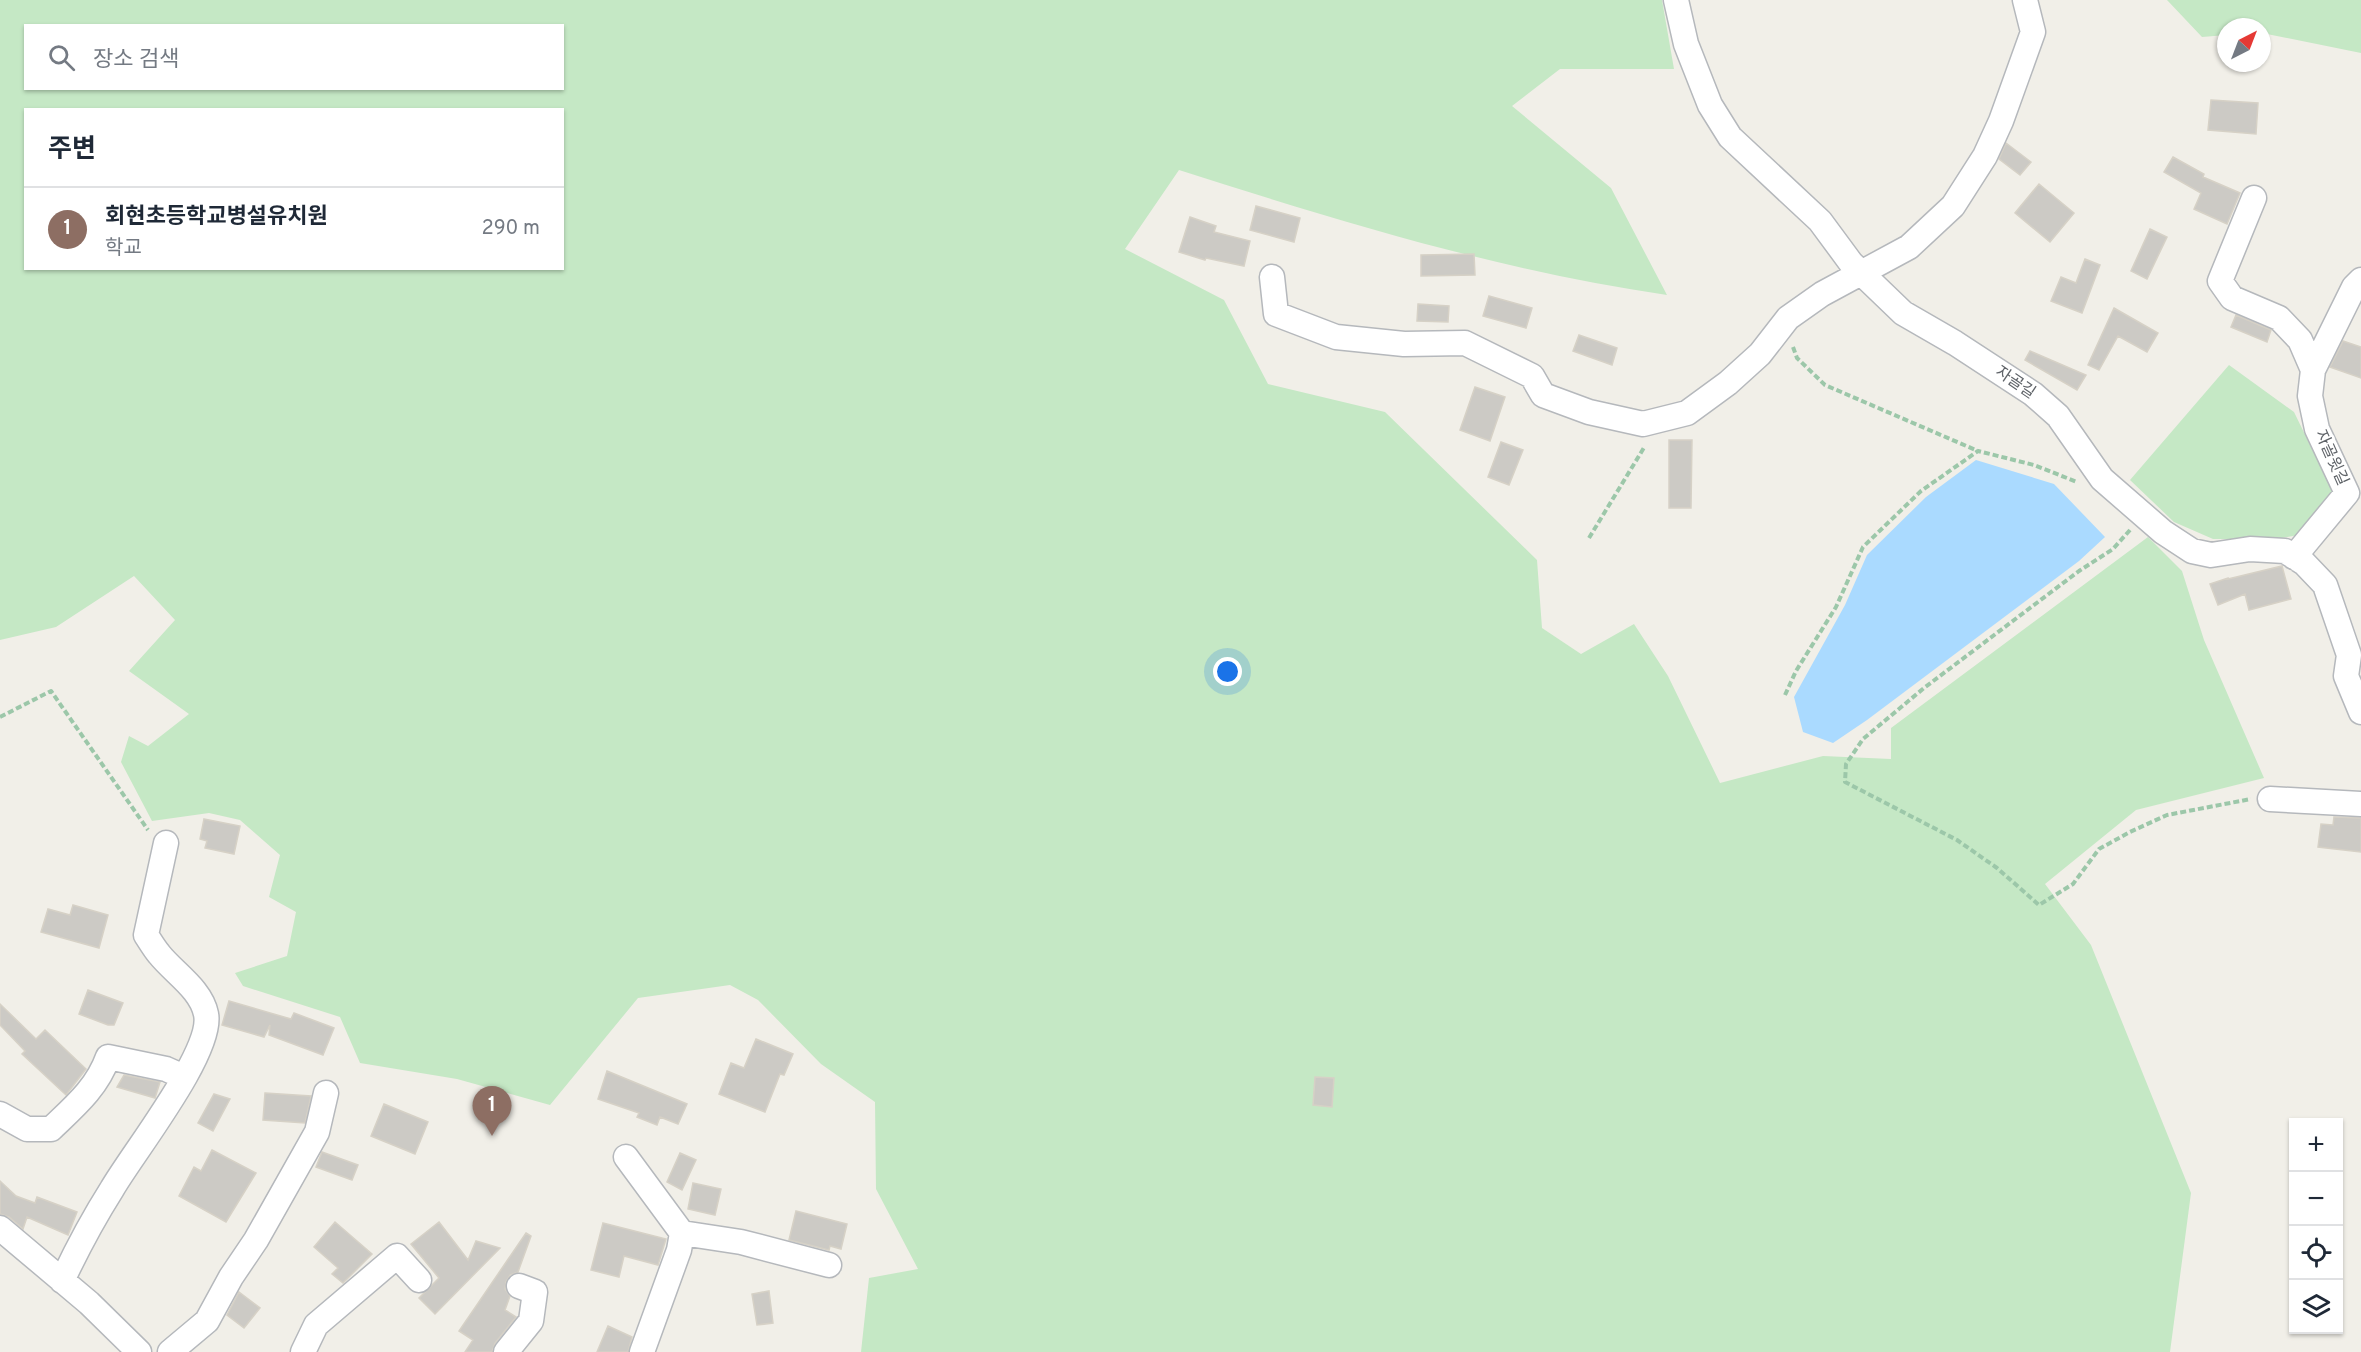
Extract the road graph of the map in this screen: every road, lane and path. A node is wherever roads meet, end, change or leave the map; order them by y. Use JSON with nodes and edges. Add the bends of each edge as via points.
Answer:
{"nodes":[{"id":1,"x":1676,"y":0,"type":"edge"},
{"id":2,"x":2025,"y":0,"type":"edge"},
{"id":3,"x":2254,"y":198,"type":"dead end"},
{"id":4,"x":1862,"y":272,"type":"junction"},
{"id":5,"x":1272,"y":277,"type":"dead end"},
{"id":6,"x":2361,"y":280,"type":"edge"},
{"id":7,"x":1785,"y":323,"type":"junction"},
{"id":8,"x":2313,"y":370,"type":"junction"},
{"id":9,"x":1660,"y":419,"type":"junction"},
{"id":10,"x":1978,"y":451,"type":"junction"},
{"id":11,"x":2086,"y":485,"type":"dead end"},
{"id":12,"x":2144,"y":515,"type":"junction"},
{"id":13,"x":1589,"y":538,"type":"dead end"},
{"id":14,"x":2294,"y":557,"type":"junction"},
{"id":15,"x":2355,"y":656,"type":"edge"},
{"id":16,"x":1785,"y":695,"type":"dead end"},
{"id":17,"x":2361,"y":712,"type":"edge"},
{"id":18,"x":0,"y":717,"type":"edge"},
{"id":19,"x":2270,"y":799,"type":"joint"},
{"id":20,"x":2361,"y":804,"type":"edge"},
{"id":21,"x":159,"y":840,"type":"joint"},
{"id":22,"x":184,"y":1077,"type":"junction"},
{"id":23,"x":326,"y":1093,"type":"dead end"},
{"id":24,"x":0,"y":1114,"type":"edge"},
{"id":25,"x":626,"y":1157,"type":"dead end"},
{"id":26,"x":0,"y":1228,"type":"edge"},
{"id":27,"x":682,"y":1233,"type":"junction"},
{"id":28,"x":829,"y":1265,"type":"dead end"},
{"id":29,"x":419,"y":1280,"type":"dead end"},
{"id":30,"x":62,"y":1281,"type":"junction"},
{"id":31,"x":519,"y":1286,"type":"dead end"},
{"id":32,"x":140,"y":1352,"type":"edge"},
{"id":33,"x":170,"y":1352,"type":"edge"},
{"id":34,"x":303,"y":1352,"type":"edge"},
{"id":35,"x":506,"y":1352,"type":"edge"},
{"id":36,"x":642,"y":1352,"type":"edge"}],
"edges":[{"from":1,"to":4,"type":"street","name":"자골길","via":[[1686,44],[1710,105],[1730,137],[1820,221]]},
{"from":2,"to":4,"type":"street","via":[[2033,32],[1984,156],[1953,206],[1909,248]]},
{"from":3,"to":8,"type":"street","via":[[2220,281],[2232,298],[2278,318],[2300,339]]},
{"from":4,"to":7,"type":"street","via":[[1822,294]]},
{"from":4,"to":12,"type":"street","name":"자골길","via":[[1903,313],[2033,394],[2058,416],[2102,479]]},
{"from":5,"to":9,"type":"street","via":[[1276,314],[1336,337],[1404,344],[1465,343],[1532,376],[1543,395],[1589,412],[1643,424]]},
{"from":6,"to":8,"type":"street","name":"자골윗길"},
{"from":7,"to":9,"type":"street","via":[[1760,354],[1728,383],[1687,413]]},
{"from":7,"to":10,"type":"path","via":[[1797,358],[1825,385]]},
{"from":8,"to":14,"type":"street","name":"자골윗길","via":[[2310,396],[2316,429],[2347,493]]},
{"from":9,"to":13,"type":"path"},
{"from":10,"to":11,"type":"path","via":[[2034,465]]},
{"from":10,"to":16,"type":"path","via":[[1921,491],[1863,547],[1836,607]]},
{"from":12,"to":14,"type":"street","name":"자골길","via":[[2192,551],[2211,555],[2250,549],[2285,551]]},
{"from":12,"to":19,"type":"path","via":[[2113,549],[1924,688],[1863,740],[1846,764],[1845,782],[1957,840],[2039,905],[2073,884],[2099,849],[2167,815],[2247,799]]},
{"from":14,"to":15,"type":"street","name":"자골길","via":[[2325,585]]},
{"from":15,"to":17,"type":"street","name":"자골길","via":[[2346,676]]},
{"from":18,"to":21,"type":"path","via":[[51,691]]},
{"from":19,"to":20,"type":"street"},
{"from":21,"to":22,"type":"street","via":[[146,935],[196,994],[207,1015],[202,1042]]},
{"from":22,"to":24,"type":"street","via":[[166,1069],[108,1057],[85,1098],[51,1129],[27,1129]]},
{"from":22,"to":30,"type":"street","via":[[170,1105],[112,1188]]},
{"from":23,"to":33,"type":"street","via":[[317,1132],[207,1322]]},
{"from":25,"to":27,"type":"street"},
{"from":26,"to":30,"type":"street"},
{"from":27,"to":28,"type":"street","via":[[741,1242]]},
{"from":27,"to":36,"type":"street"},
{"from":29,"to":34,"type":"street","via":[[397,1256],[316,1325]]},
{"from":30,"to":32,"type":"street"},
{"from":31,"to":35,"type":"street","via":[[535,1292],[531,1321]]}]}
